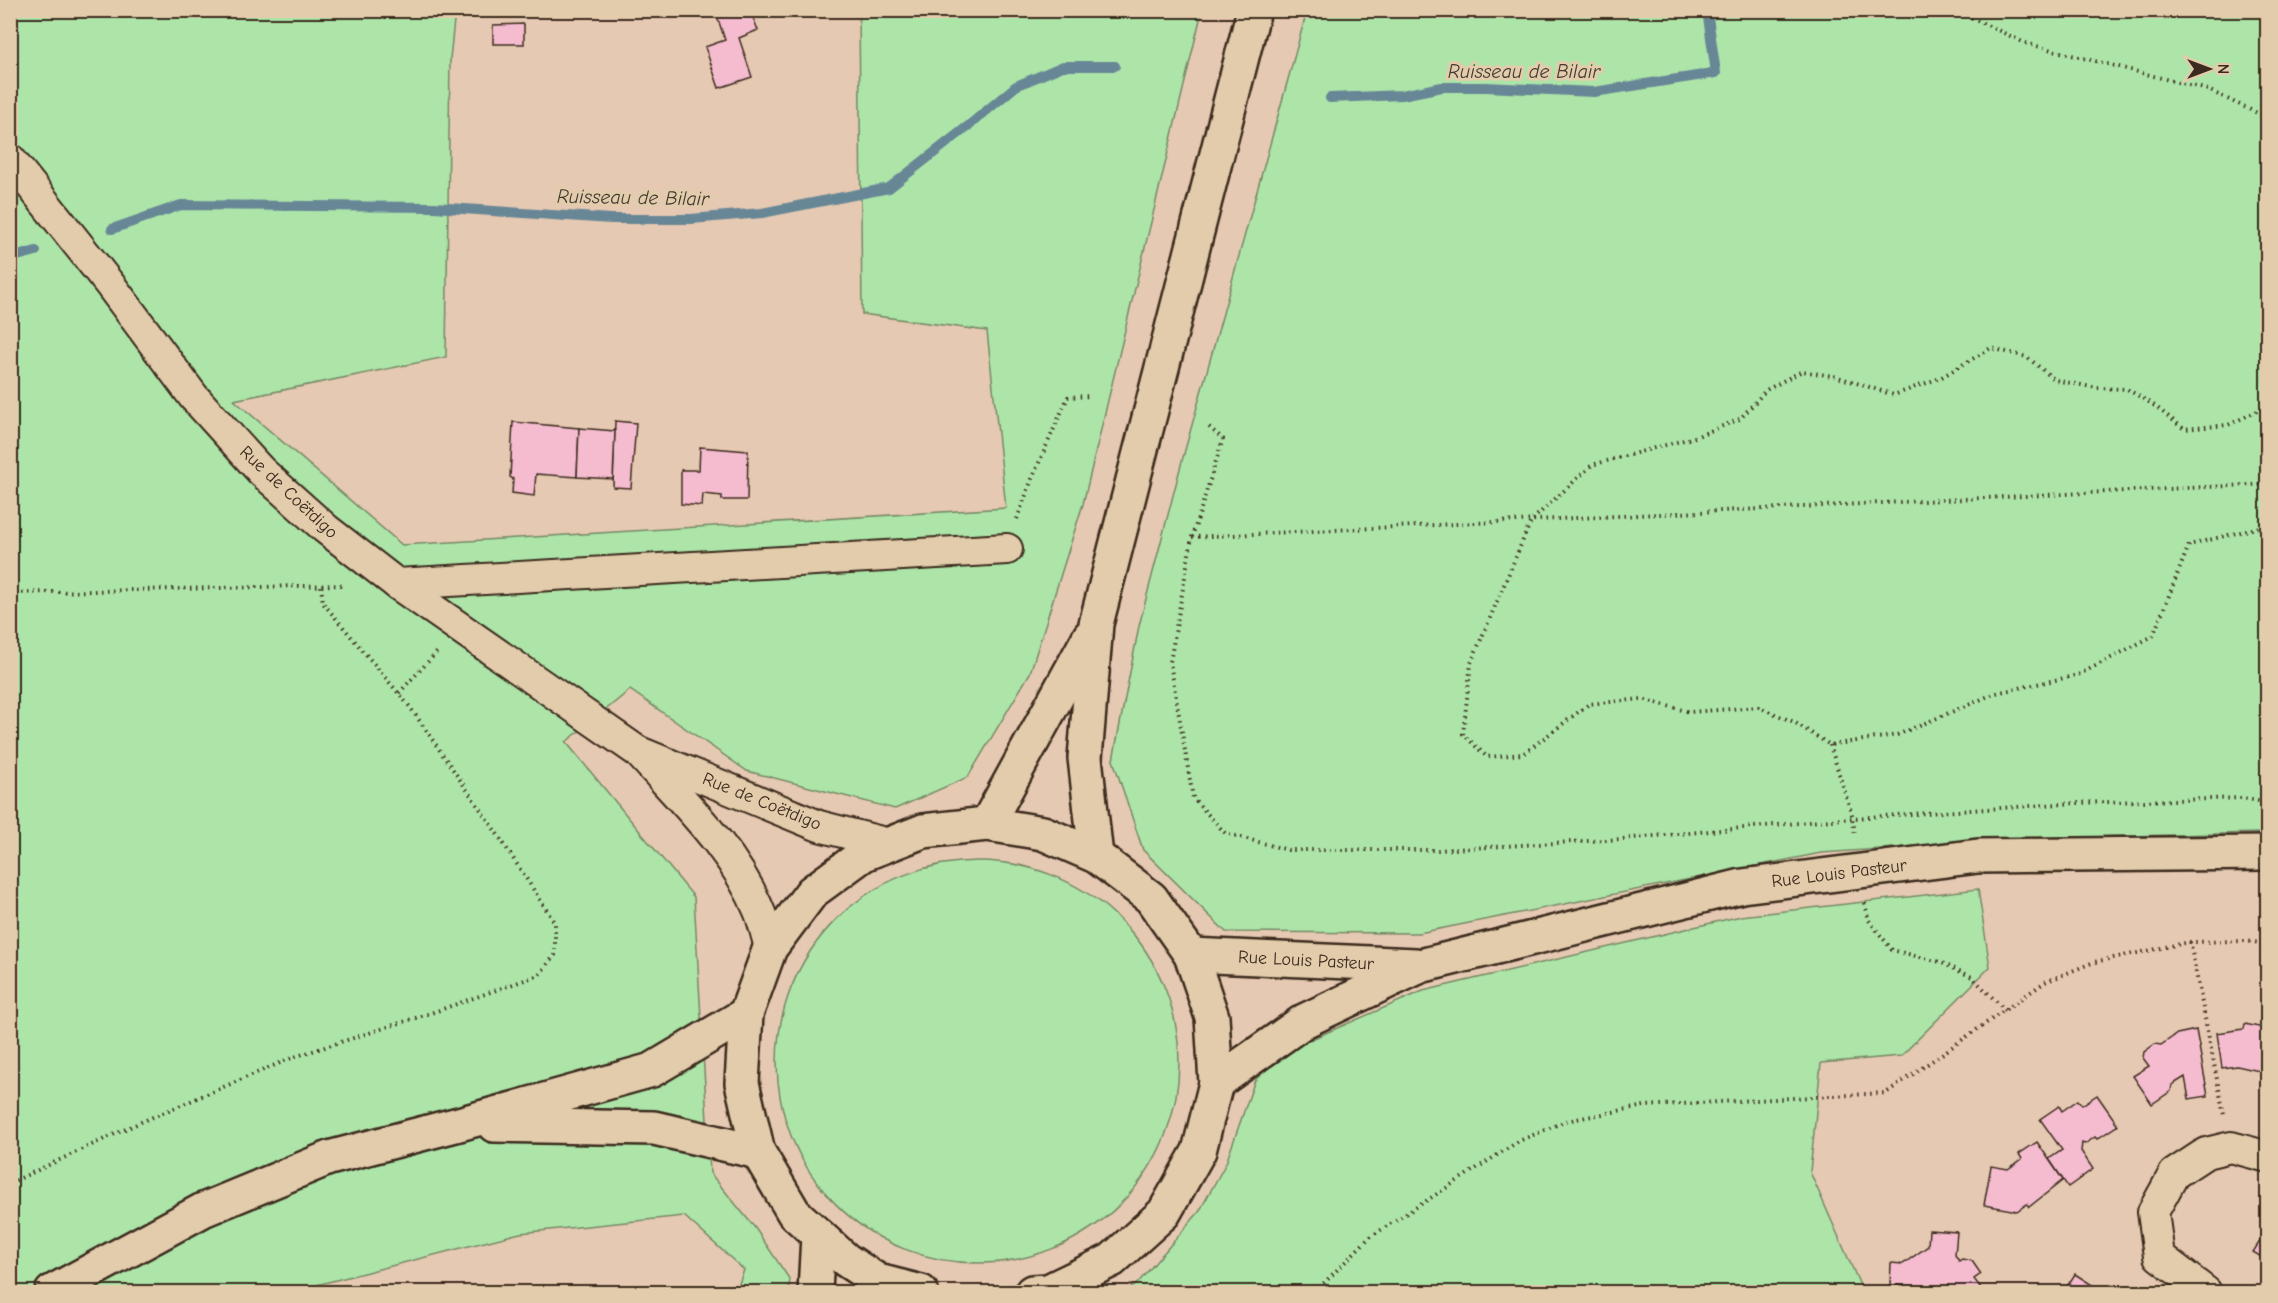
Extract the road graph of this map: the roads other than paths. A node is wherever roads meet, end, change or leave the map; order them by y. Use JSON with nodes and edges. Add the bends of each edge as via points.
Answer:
{"nodes":[{"id":1,"x":1254,"y":10,"type":"edge"},
{"id":2,"x":10,"y":159,"type":"edge"},
{"id":3,"x":1006,"y":549,"type":"road end"},
{"id":4,"x":397,"y":584,"type":"junction"},
{"id":5,"x":1096,"y":624,"type":"junction"},
{"id":6,"x":637,"y":751,"type":"junction"},
{"id":7,"x":987,"y":824,"type":"junction"},
{"id":8,"x":889,"y":844,"type":"junction"},
{"id":9,"x":2268,"y":853,"type":"edge"},
{"id":10,"x":1096,"y":855,"type":"junction"},
{"id":11,"x":770,"y":948,"type":"junction"},
{"id":12,"x":1191,"y":955,"type":"junction"},
{"id":13,"x":1420,"y":966,"type":"junction"},
{"id":14,"x":746,"y":1014,"type":"junction"},
{"id":15,"x":1215,"y":1083,"type":"junction"},
{"id":16,"x":459,"y":1124,"type":"junction"},
{"id":17,"x":758,"y":1152,"type":"junction"},
{"id":18,"x":2268,"y":1157,"type":"edge"},
{"id":19,"x":818,"y":1235,"type":"junction"},
{"id":20,"x":52,"y":1293,"type":"edge"},
{"id":21,"x":814,"y":1293,"type":"edge"},
{"id":22,"x":921,"y":1293,"type":"edge"},
{"id":23,"x":1032,"y":1293,"type":"edge"},
{"id":24,"x":2206,"y":1293,"type":"edge"}],
"edges":[{"from":1,"to":5,"type":"main road"},
{"from":2,"to":4,"type":"street","name":"Rue de Coëtdigo","via":[[193,396],[253,463],[326,529]]},
{"from":3,"to":4,"type":"street"},
{"from":4,"to":6,"type":"street","name":"Rue de Coëtdigo"},
{"from":5,"to":7,"type":"main road"},
{"from":5,"to":10,"type":"main road","via":[[1084,758]]},
{"from":6,"to":8,"type":"street","name":"Rue de Coëtdigo","via":[[819,826]]},
{"from":6,"to":11,"type":"street","name":"Rue de Coëtdigo","via":[[721,845],[753,898]]},
{"from":7,"to":8,"type":"main road","via":[[923,831]]},
{"from":7,"to":10,"type":"main road","via":[[1043,833]]},
{"from":8,"to":11,"type":"main road","via":[[864,854],[812,892]]},
{"from":9,"to":13,"type":"main road","name":"Rue Louis Pasteur","via":[[1978,855],[1742,886]]},
{"from":10,"to":12,"type":"main road","via":[[1151,898]]},
{"from":11,"to":14,"type":"main road"},
{"from":12,"to":13,"type":"main road","name":"Rue Louis Pasteur"},
{"from":12,"to":15,"type":"main road","via":[[1212,1017]]},
{"from":13,"to":15,"type":"main road","name":"Rue Louis Pasteur","via":[[1304,1021]]},
{"from":14,"to":16,"type":"main road","via":[[652,1070]]},
{"from":14,"to":17,"type":"main road","via":[[742,1083]]},
{"from":15,"to":23,"type":"main road","via":[[1199,1151],[1164,1213],[1112,1260],[1048,1291]]},
{"from":16,"to":17,"type":"main road","via":[[654,1128]]},
{"from":16,"to":20,"type":"main road","via":[[329,1158],[234,1197]]},
{"from":17,"to":19,"type":"main road","via":[[794,1213]]},
{"from":18,"to":24,"type":"street","via":[[2231,1147],[2206,1153],[2174,1174],[2153,1212],[2159,1256]]},
{"from":19,"to":21,"type":"main road"},
{"from":19,"to":22,"type":"main road","via":[[878,1281]]}]}
